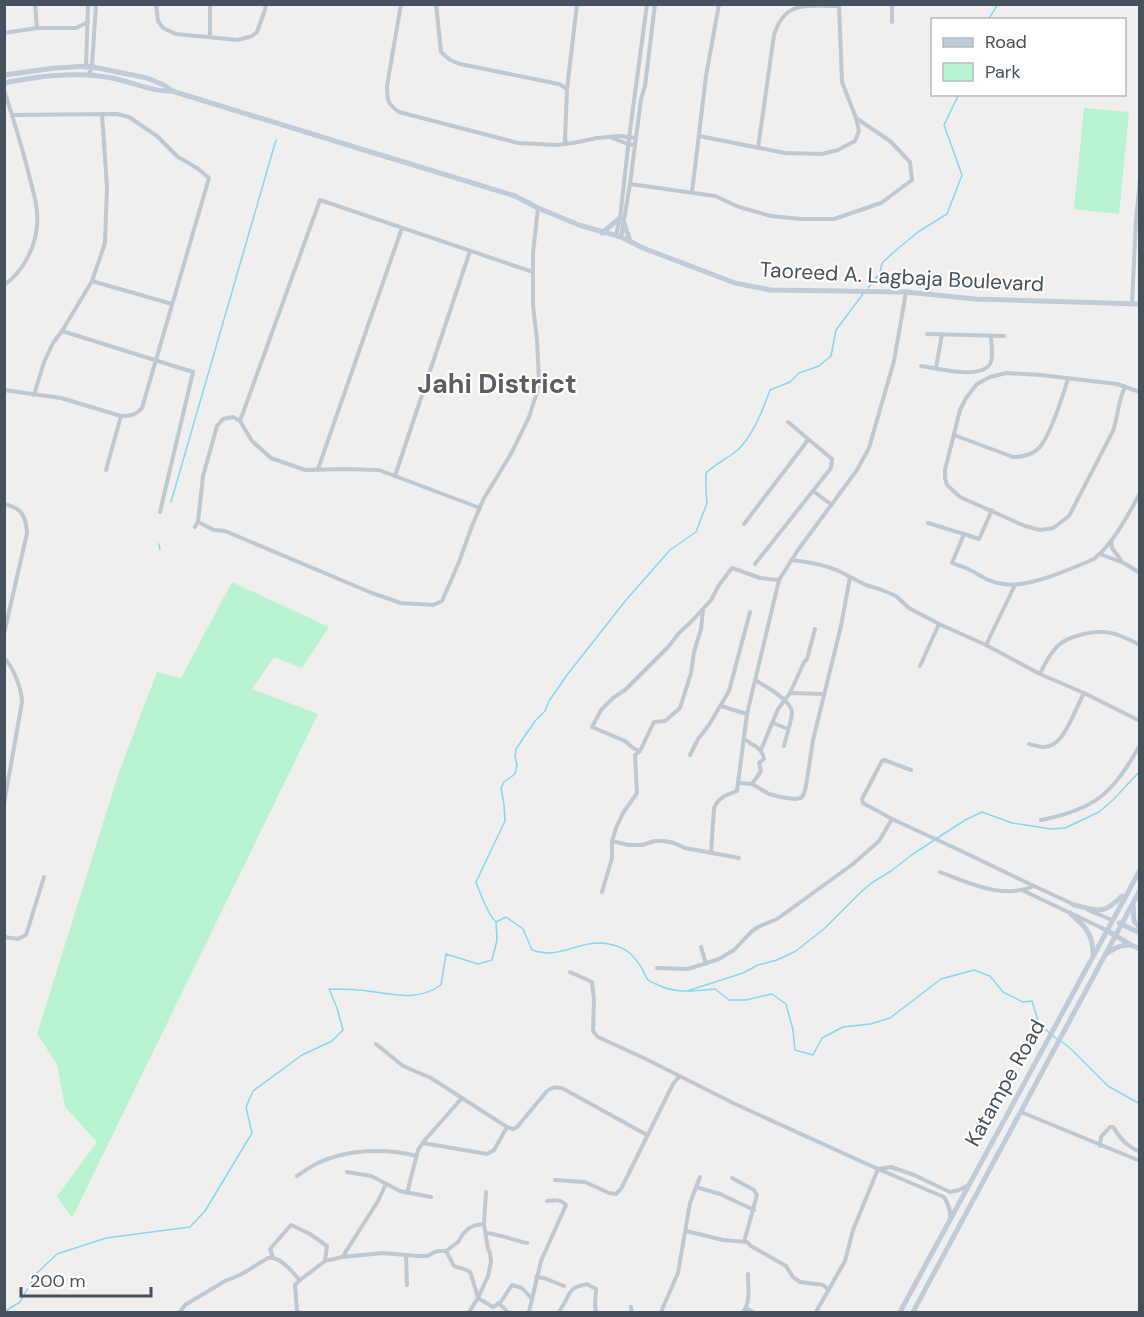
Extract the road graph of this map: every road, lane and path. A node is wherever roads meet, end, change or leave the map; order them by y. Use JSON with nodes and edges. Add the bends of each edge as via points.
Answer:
{"nodes":[{"id":1,"x":34,"y":4,"type":"edge"},
{"id":2,"x":88,"y":4,"type":"edge"},
{"id":3,"x":96,"y":4,"type":"edge"},
{"id":4,"x":156,"y":4,"type":"edge"},
{"id":5,"x":210,"y":4,"type":"edge"},
{"id":6,"x":266,"y":4,"type":"edge"},
{"id":7,"x":401,"y":4,"type":"edge"},
{"id":8,"x":436,"y":4,"type":"edge"},
{"id":9,"x":647,"y":4,"type":"edge"},
{"id":10,"x":656,"y":4,"type":"edge"},
{"id":11,"x":719,"y":4,"type":"edge"},
{"id":12,"x":892,"y":4,"type":"edge"},
{"id":13,"x":576,"y":5,"type":"edge"},
{"id":14,"x":839,"y":5,"type":"edge"},
{"id":15,"x":88,"y":22,"type":"junction"},
{"id":16,"x":892,"y":22,"type":"dead end"},
{"id":17,"x":37,"y":28,"type":"junction"},
{"id":18,"x":76,"y":28,"type":"junction"},
{"id":19,"x":4,"y":33,"type":"edge"},
{"id":20,"x":87,"y":36,"type":"junction"},
{"id":21,"x":210,"y":37,"type":"junction"},
{"id":22,"x":85,"y":66,"type":"junction"},
{"id":23,"x":92,"y":66,"type":"junction"},
{"id":24,"x":89,"y":74,"type":"junction"},
{"id":25,"x":4,"y":75,"type":"edge"},
{"id":26,"x":4,"y":83,"type":"edge"},
{"id":27,"x":567,"y":89,"type":"junction"},
{"id":28,"x":4,"y":90,"type":"edge"},
{"id":29,"x":172,"y":91,"type":"junction"},
{"id":30,"x":102,"y":114,"type":"junction"},
{"id":31,"x":12,"y":115,"type":"junction"},
{"id":32,"x":856,"y":118,"type":"junction"},
{"id":33,"x":699,"y":136,"type":"junction"},
{"id":34,"x":610,"y":137,"type":"junction"},
{"id":35,"x":629,"y":138,"type":"junction"},
{"id":36,"x":636,"y":138,"type":"junction"},
{"id":37,"x":567,"y":144,"type":"junction"},
{"id":38,"x":628,"y":144,"type":"junction"},
{"id":39,"x":635,"y":145,"type":"junction"},
{"id":40,"x":758,"y":148,"type":"junction"},
{"id":41,"x":384,"y":156,"type":"dead end"},
{"id":42,"x":432,"y":170,"type":"junction"},
{"id":43,"x":1140,"y":179,"type":"edge"},
{"id":44,"x":630,"y":184,"type":"junction"},
{"id":45,"x":692,"y":192,"type":"junction"},
{"id":46,"x":538,"y":208,"type":"junction"},
{"id":47,"x":622,"y":220,"type":"junction"},
{"id":48,"x":402,"y":228,"type":"junction"},
{"id":49,"x":602,"y":233,"type":"junction"},
{"id":50,"x":619,"y":237,"type":"junction"},
{"id":51,"x":630,"y":241,"type":"junction"},
{"id":52,"x":1137,"y":247,"type":"edge"},
{"id":53,"x":470,"y":251,"type":"junction"},
{"id":54,"x":533,"y":272,"type":"junction"},
{"id":55,"x":92,"y":281,"type":"junction"},
{"id":56,"x":4,"y":285,"type":"edge"},
{"id":57,"x":906,"y":292,"type":"junction"},
{"id":58,"x":172,"y":304,"type":"junction"},
{"id":59,"x":1132,"y":304,"type":"junction"},
{"id":60,"x":1140,"y":304,"type":"edge"},
{"id":61,"x":62,"y":331,"type":"junction"},
{"id":62,"x":927,"y":333,"type":"dead end"},
{"id":63,"x":942,"y":334,"type":"junction"},
{"id":64,"x":991,"y":336,"type":"junction"},
{"id":65,"x":1004,"y":336,"type":"dead end"},
{"id":66,"x":156,"y":360,"type":"junction"},
{"id":67,"x":921,"y":366,"type":"dead end"},
{"id":68,"x":936,"y":368,"type":"junction"},
{"id":69,"x":982,"y":370,"type":"junction"},
{"id":70,"x":990,"y":377,"type":"junction"},
{"id":71,"x":1068,"y":379,"type":"junction"},
{"id":72,"x":1125,"y":387,"type":"junction"},
{"id":73,"x":4,"y":390,"type":"edge"},
{"id":74,"x":1140,"y":392,"type":"edge"},
{"id":75,"x":34,"y":395,"type":"junction"},
{"id":76,"x":121,"y":416,"type":"junction"},
{"id":77,"x":240,"y":421,"type":"junction"},
{"id":78,"x":788,"y":422,"type":"dead end"},
{"id":79,"x":954,"y":435,"type":"junction"},
{"id":80,"x":808,"y":440,"type":"junction"},
{"id":81,"x":318,"y":469,"type":"junction"},
{"id":82,"x":106,"y":470,"type":"dead end"},
{"id":83,"x":395,"y":476,"type":"junction"},
{"id":84,"x":813,"y":490,"type":"junction"},
{"id":85,"x":1140,"y":493,"type":"edge"},
{"id":86,"x":4,"y":504,"type":"edge"},
{"id":87,"x":832,"y":505,"type":"junction"},
{"id":88,"x":480,"y":508,"type":"junction"},
{"id":89,"x":992,"y":510,"type":"junction"},
{"id":90,"x":160,"y":512,"type":"dead end"},
{"id":91,"x":928,"y":523,"type":"dead end"},
{"id":92,"x":744,"y":524,"type":"dead end"},
{"id":93,"x":964,"y":534,"type":"junction"},
{"id":94,"x":1111,"y":541,"type":"junction"},
{"id":95,"x":1100,"y":554,"type":"junction"},
{"id":96,"x":791,"y":560,"type":"junction"},
{"id":97,"x":1124,"y":563,"type":"junction"},
{"id":98,"x":755,"y":564,"type":"dead end"},
{"id":99,"x":1140,"y":573,"type":"edge"},
{"id":100,"x":850,"y":577,"type":"junction"},
{"id":101,"x":779,"y":580,"type":"junction"},
{"id":102,"x":1015,"y":585,"type":"junction"},
{"id":103,"x":704,"y":608,"type":"junction"},
{"id":104,"x":750,"y":612,"type":"dead end"},
{"id":105,"x":939,"y":624,"type":"junction"},
{"id":106,"x":815,"y":629,"type":"dead end"},
{"id":107,"x":4,"y":633,"type":"edge"},
{"id":108,"x":986,"y":645,"type":"junction"},
{"id":109,"x":1140,"y":645,"type":"edge"},
{"id":110,"x":4,"y":658,"type":"edge"},
{"id":111,"x":920,"y":666,"type":"dead end"},
{"id":112,"x":1040,"y":674,"type":"junction"},
{"id":113,"x":755,"y":680,"type":"junction"},
{"id":114,"x":790,"y":693,"type":"junction"},
{"id":115,"x":1084,"y":693,"type":"junction"},
{"id":116,"x":824,"y":694,"type":"junction"},
{"id":117,"x":784,"y":700,"type":"junction"},
{"id":118,"x":721,"y":706,"type":"junction"},
{"id":119,"x":747,"y":714,"type":"junction"},
{"id":120,"x":1140,"y":721,"type":"edge"},
{"id":121,"x":773,"y":723,"type":"junction"},
{"id":122,"x":788,"y":729,"type":"junction"},
{"id":123,"x":744,"y":739,"type":"junction"},
{"id":124,"x":1029,"y":744,"type":"dead end"},
{"id":125,"x":1140,"y":745,"type":"edge"},
{"id":126,"x":784,"y":746,"type":"dead end"},
{"id":127,"x":761,"y":750,"type":"junction"},
{"id":128,"x":640,"y":751,"type":"junction"},
{"id":129,"x":690,"y":755,"type":"dead end"},
{"id":130,"x":911,"y":770,"type":"dead end"},
{"id":131,"x":738,"y":783,"type":"junction"},
{"id":132,"x":752,"y":784,"type":"junction"},
{"id":133,"x":4,"y":804,"type":"edge"},
{"id":134,"x":892,"y":819,"type":"junction"},
{"id":135,"x":1041,"y":820,"type":"dead end"},
{"id":136,"x":612,"y":841,"type":"junction"},
{"id":137,"x":711,"y":853,"type":"junction"},
{"id":138,"x":739,"y":858,"type":"dead end"},
{"id":139,"x":1140,"y":870,"type":"edge"},
{"id":140,"x":940,"y":872,"type":"dead end"},
{"id":141,"x":44,"y":877,"type":"dead end"},
{"id":142,"x":1034,"y":886,"type":"junction"},
{"id":143,"x":1140,"y":890,"type":"edge"},
{"id":144,"x":1024,"y":891,"type":"junction"},
{"id":145,"x":1128,"y":891,"type":"junction"},
{"id":146,"x":602,"y":892,"type":"dead end"},
{"id":147,"x":1134,"y":901,"type":"junction"},
{"id":148,"x":1074,"y":905,"type":"junction"},
{"id":149,"x":1070,"y":913,"type":"junction"},
{"id":150,"x":1112,"y":920,"type":"junction"},
{"id":151,"x":1121,"y":924,"type":"junction"},
{"id":152,"x":1140,"y":928,"type":"edge"},
{"id":153,"x":1106,"y":930,"type":"junction"},
{"id":154,"x":1140,"y":933,"type":"edge"},
{"id":155,"x":1115,"y":936,"type":"junction"},
{"id":156,"x":4,"y":937,"type":"edge"},
{"id":157,"x":1131,"y":945,"type":"junction"},
{"id":158,"x":701,"y":947,"type":"dead end"},
{"id":159,"x":1140,"y":949,"type":"edge"},
{"id":160,"x":1094,"y":955,"type":"junction"},
{"id":161,"x":1105,"y":955,"type":"junction"},
{"id":162,"x":706,"y":964,"type":"junction"},
{"id":163,"x":657,"y":968,"type":"dead end"},
{"id":164,"x":570,"y":972,"type":"dead end"},
{"id":165,"x":376,"y":1044,"type":"dead end"},
{"id":166,"x":679,"y":1077,"type":"junction"},
{"id":167,"x":462,"y":1098,"type":"junction"},
{"id":168,"x":1021,"y":1112,"type":"junction"},
{"id":169,"x":507,"y":1127,"type":"junction"},
{"id":170,"x":647,"y":1135,"type":"junction"},
{"id":171,"x":423,"y":1143,"type":"junction"},
{"id":172,"x":1100,"y":1146,"type":"junction"},
{"id":173,"x":1140,"y":1152,"type":"edge"},
{"id":174,"x":417,"y":1156,"type":"junction"},
{"id":175,"x":1140,"y":1161,"type":"edge"},
{"id":176,"x":878,"y":1169,"type":"junction"},
{"id":177,"x":347,"y":1172,"type":"dead end"},
{"id":178,"x":297,"y":1176,"type":"dead end"},
{"id":179,"x":700,"y":1177,"type":"dead end"},
{"id":180,"x":732,"y":1178,"type":"dead end"},
{"id":181,"x":555,"y":1180,"type":"dead end"},
{"id":182,"x":386,"y":1185,"type":"junction"},
{"id":183,"x":968,"y":1186,"type":"junction"},
{"id":184,"x":696,"y":1187,"type":"junction"},
{"id":185,"x":407,"y":1192,"type":"junction"},
{"id":186,"x":486,"y":1192,"type":"dead end"},
{"id":187,"x":432,"y":1197,"type":"dead end"},
{"id":188,"x":547,"y":1201,"type":"dead end"},
{"id":189,"x":754,"y":1210,"type":"junction"},
{"id":190,"x":484,"y":1224,"type":"junction"},
{"id":191,"x":949,"y":1224,"type":"junction"},
{"id":192,"x":686,"y":1231,"type":"junction"},
{"id":193,"x":486,"y":1233,"type":"junction"},
{"id":194,"x":744,"y":1242,"type":"junction"},
{"id":195,"x":527,"y":1243,"type":"dead end"},
{"id":196,"x":446,"y":1251,"type":"junction"},
{"id":197,"x":406,"y":1255,"type":"junction"},
{"id":198,"x":273,"y":1257,"type":"junction"},
{"id":199,"x":342,"y":1257,"type":"junction"},
{"id":200,"x":325,"y":1261,"type":"junction"},
{"id":201,"x":748,"y":1274,"type":"dead end"},
{"id":202,"x":536,"y":1277,"type":"junction"},
{"id":203,"x":300,"y":1280,"type":"junction"},
{"id":204,"x":407,"y":1285,"type":"dead end"},
{"id":205,"x":564,"y":1286,"type":"dead end"},
{"id":206,"x":829,"y":1290,"type":"junction"},
{"id":207,"x":478,"y":1298,"type":"junction"},
{"id":208,"x":532,"y":1299,"type":"junction"},
{"id":209,"x":498,"y":1304,"type":"junction"},
{"id":210,"x":746,"y":1308,"type":"junction"},
{"id":211,"x":180,"y":1312,"type":"edge"},
{"id":212,"x":299,"y":1312,"type":"edge"},
{"id":213,"x":469,"y":1312,"type":"edge"},
{"id":214,"x":507,"y":1312,"type":"edge"},
{"id":215,"x":529,"y":1312,"type":"edge"},
{"id":216,"x":559,"y":1312,"type":"edge"},
{"id":217,"x":596,"y":1312,"type":"edge"},
{"id":218,"x":661,"y":1312,"type":"edge"},
{"id":219,"x":742,"y":1312,"type":"edge"},
{"id":220,"x":753,"y":1312,"type":"edge"},
{"id":221,"x":816,"y":1312,"type":"edge"},
{"id":222,"x":900,"y":1312,"type":"edge"},
{"id":223,"x":913,"y":1312,"type":"edge"}],
"edges":[{"from":1,"to":17,"type":"street"},
{"from":2,"to":15,"type":"street"},
{"from":3,"to":23,"type":"street"},
{"from":4,"to":21,"type":"street","via":[[163,28],[176,34]]},
{"from":5,"to":21,"type":"street"},
{"from":6,"to":21,"type":"street","via":[[262,22],[252,36],[238,40]]},
{"from":7,"to":37,"type":"street","via":[[387,86],[391,107],[518,143]]},
{"from":8,"to":27,"type":"street","via":[[441,52],[450,60]]},
{"from":9,"to":35,"type":"street"},
{"from":10,"to":36,"type":"street"},
{"from":11,"to":33,"type":"street"},
{"from":12,"to":16,"type":"street"},
{"from":13,"to":27,"type":"street"},
{"from":14,"to":32,"type":"street","via":[[842,82]]},
{"from":14,"to":40,"type":"street","via":[[794,8],[778,24]]},
{"from":15,"to":18,"type":"street"},
{"from":15,"to":20,"type":"street"},
{"from":17,"to":18,"type":"street"},
{"from":17,"to":19,"type":"street"},
{"from":18,"to":20,"type":"street"},
{"from":20,"to":22,"type":"street"},
{"from":22,"to":23,"type":"street","name":"Taoreed A. Lagbaja Boulevard"},
{"from":22,"to":24,"type":"street"},
{"from":22,"to":25,"type":"street","name":"Taoreed A. Lagbaja Boulevard"},
{"from":23,"to":24,"type":"street"},
{"from":23,"to":29,"type":"street","name":"Taoreed A. Lagbaja Boulevard","via":[[147,78]]},
{"from":24,"to":26,"type":"street","name":"Taoreed A. Lagbaja Boulevard"},
{"from":24,"to":29,"type":"street","name":"Taoreed A. Lagbaja Boulevard"},
{"from":27,"to":37,"type":"street"},
{"from":28,"to":31,"type":"street"},
{"from":29,"to":42,"type":"street","name":"Taoreed A. Lagbaja Boulevard"},
{"from":30,"to":31,"type":"street"},
{"from":30,"to":55,"type":"street","via":[[107,188],[105,243]]},
{"from":30,"to":58,"type":"street","via":[[129,117],[209,178]]},
{"from":31,"to":56,"type":"street","via":[[34,191],[38,224],[28,259]]},
{"from":32,"to":40,"type":"street","via":[[859,131],[855,141],[838,150],[822,154]]},
{"from":32,"to":45,"type":"street","via":[[890,141],[910,162],[912,180],[881,203],[834,219],[801,219],[771,216]]},
{"from":33,"to":40,"type":"street"},
{"from":33,"to":45,"type":"street"},
{"from":34,"to":35,"type":"street"},
{"from":34,"to":37,"type":"street"},
{"from":34,"to":38,"type":"street"},
{"from":35,"to":36,"type":"street"},
{"from":35,"to":38,"type":"street"},
{"from":36,"to":39,"type":"street"},
{"from":38,"to":39,"type":"street"},
{"from":38,"to":47,"type":"street"},
{"from":39,"to":44,"type":"street"},
{"from":41,"to":42,"type":"street","name":"Taoreed A. Lagbaja Boulevard"},
{"from":42,"to":46,"type":"street","name":"Taoreed A. Lagbaja Boulevard","via":[[515,196]]},
{"from":43,"to":52,"type":"street"},
{"from":44,"to":45,"type":"street"},
{"from":44,"to":47,"type":"street"},
{"from":46,"to":49,"type":"street","name":"Taoreed A. Lagbaja Boulevard"},
{"from":46,"to":54,"type":"street"},
{"from":47,"to":49,"type":"street"},
{"from":47,"to":50,"type":"street"},
{"from":47,"to":51,"type":"street"},
{"from":48,"to":53,"type":"street"},
{"from":48,"to":77,"type":"street","via":[[320,200]]},
{"from":48,"to":81,"type":"street"},
{"from":49,"to":50,"type":"street","name":"Taoreed A. Lagbaja Boulevard"},
{"from":50,"to":51,"type":"street","name":"Taoreed A. Lagbaja Boulevard"},
{"from":51,"to":57,"type":"street","name":"Taoreed A. Lagbaja Boulevard","via":[[735,283],[770,290]]},
{"from":52,"to":59,"type":"street"},
{"from":53,"to":54,"type":"street"},
{"from":53,"to":83,"type":"street"},
{"from":54,"to":88,"type":"street","via":[[537,392],[529,417]]},
{"from":55,"to":58,"type":"street"},
{"from":55,"to":61,"type":"street"},
{"from":57,"to":59,"type":"street","name":"Taoreed A. Lagbaja Boulevard"},
{"from":57,"to":87,"type":"street","via":[[894,361],[869,448]]},
{"from":58,"to":66,"type":"street"},
{"from":59,"to":60,"type":"street","name":"Taoreed A. Lagbaja Boulevard"},
{"from":61,"to":66,"type":"street"},
{"from":61,"to":75,"type":"street","via":[[44,362]]},
{"from":62,"to":63,"type":"street"},
{"from":63,"to":64,"type":"street"},
{"from":63,"to":68,"type":"street"},
{"from":64,"to":65,"type":"street"},
{"from":64,"to":69,"type":"street","via":[[991,362]]},
{"from":66,"to":76,"type":"street","via":[[142,408],[137,414]]},
{"from":66,"to":90,"type":"street","via":[[193,372]]},
{"from":67,"to":68,"type":"street"},
{"from":68,"to":69,"type":"street"},
{"from":69,"to":70,"type":"street"},
{"from":70,"to":71,"type":"street","via":[[1006,373]]},
{"from":70,"to":79,"type":"street","via":[[977,384],[966,398]]},
{"from":71,"to":72,"type":"street"},
{"from":71,"to":79,"type":"street","via":[[1044,442],[1029,455],[1013,457]]},
{"from":72,"to":74,"type":"street"},
{"from":72,"to":89,"type":"street","via":[[1113,431],[1070,516],[1053,528],[1040,530]]},
{"from":73,"to":75,"type":"street"},
{"from":75,"to":76,"type":"street","via":[[61,398]]},
{"from":76,"to":82,"type":"street"},
{"from":77,"to":81,"type":"street","via":[[252,441],[272,458],[305,470]]},
{"from":77,"to":88,"type":"street","via":[[233,417],[223,419],[217,426],[203,476],[197,524],[230,533],[372,593],[401,603],[433,605],[442,601]]},
{"from":78,"to":80,"type":"street"},
{"from":79,"to":89,"type":"street","via":[[945,470],[947,485],[960,496]]},
{"from":80,"to":84,"type":"street","via":[[832,459],[831,468]]},
{"from":80,"to":92,"type":"street"},
{"from":81,"to":83,"type":"street","via":[[379,470]]},
{"from":83,"to":88,"type":"street"},
{"from":84,"to":87,"type":"street"},
{"from":84,"to":98,"type":"street"},
{"from":85,"to":94,"type":"street"},
{"from":86,"to":107,"type":"street","via":[[14,506],[22,514],[27,533]]},
{"from":87,"to":96,"type":"street"},
{"from":89,"to":93,"type":"street","via":[[979,539]]},
{"from":91,"to":93,"type":"street"},
{"from":93,"to":102,"type":"street","via":[[952,563],[986,580]]},
{"from":94,"to":95,"type":"street"},
{"from":94,"to":97,"type":"street"},
{"from":95,"to":97,"type":"street"},
{"from":95,"to":102,"type":"street","via":[[1071,568]]},
{"from":96,"to":100,"type":"street","via":[[825,566]]},
{"from":96,"to":101,"type":"street"},
{"from":97,"to":99,"type":"street"},
{"from":100,"to":105,"type":"street","via":[[897,596],[909,608]]},
{"from":100,"to":116,"type":"street"},
{"from":101,"to":103,"type":"street","via":[[732,568]]},
{"from":101,"to":113,"type":"street"},
{"from":102,"to":108,"type":"street"},
{"from":103,"to":128,"type":"street","via":[[680,708],[665,721],[654,722]]},
{"from":103,"to":128,"type":"street","via":[[601,710],[592,727]]},
{"from":104,"to":118,"type":"street","via":[[729,691]]},
{"from":105,"to":108,"type":"street"},
{"from":105,"to":111,"type":"street"},
{"from":106,"to":114,"type":"street","via":[[807,659]]},
{"from":108,"to":112,"type":"street"},
{"from":109,"to":112,"type":"street","via":[[1109,632],[1086,633],[1056,648]]},
{"from":110,"to":133,"type":"street","via":[[22,696]]},
{"from":112,"to":115,"type":"street"},
{"from":113,"to":117,"type":"street"},
{"from":113,"to":119,"type":"street"},
{"from":114,"to":116,"type":"street"},
{"from":114,"to":117,"type":"street"},
{"from":115,"to":120,"type":"street"},
{"from":115,"to":124,"type":"street","via":[[1054,745],[1041,748]]},
{"from":116,"to":132,"type":"street","via":[[801,798],[768,794]]},
{"from":117,"to":121,"type":"street"},
{"from":117,"to":122,"type":"street","via":[[792,715]]},
{"from":118,"to":119,"type":"street"},
{"from":118,"to":129,"type":"street"},
{"from":119,"to":123,"type":"street"},
{"from":121,"to":122,"type":"street"},
{"from":121,"to":127,"type":"street"},
{"from":122,"to":126,"type":"street"},
{"from":123,"to":127,"type":"street"},
{"from":123,"to":131,"type":"street"},
{"from":125,"to":135,"type":"street","via":[[1115,784],[1100,798],[1067,814]]},
{"from":127,"to":132,"type":"street","via":[[761,771]]},
{"from":128,"to":136,"type":"street","via":[[635,755],[637,793],[623,813]]},
{"from":130,"to":134,"type":"street","via":[[882,761],[862,799]]},
{"from":131,"to":132,"type":"street"},
{"from":131,"to":137,"type":"street","via":[[737,791],[724,795],[714,808]]},
{"from":134,"to":142,"type":"street"},
{"from":134,"to":162,"type":"street","via":[[879,841],[853,864],[777,919],[758,927],[735,950]]},
{"from":136,"to":137,"type":"street","via":[[628,845],[664,841]]},
{"from":136,"to":146,"type":"street","via":[[612,858]]},
{"from":137,"to":138,"type":"street"},
{"from":139,"to":145,"type":"street","name":"Katampe Road"},
{"from":140,"to":144,"type":"street","via":[[981,887]]},
{"from":141,"to":156,"type":"street","via":[[26,935],[18,939]]},
{"from":142,"to":144,"type":"street"},
{"from":142,"to":148,"type":"street"},
{"from":143,"to":147,"type":"street","name":"Katampe Road"},
{"from":144,"to":149,"type":"street"},
{"from":145,"to":148,"type":"street","via":[[1110,908]]},
{"from":145,"to":150,"type":"street","name":"Katampe Road"},
{"from":147,"to":151,"type":"street","name":"Katampe Road"},
{"from":147,"to":152,"type":"street","via":[[1134,921]]},
{"from":148,"to":150,"type":"street"},
{"from":149,"to":153,"type":"street"},
{"from":149,"to":160,"type":"street","via":[[1090,934]]},
{"from":150,"to":151,"type":"street"},
{"from":150,"to":153,"type":"street","name":"Katampe Road"},
{"from":151,"to":154,"type":"street"},
{"from":151,"to":155,"type":"street","name":"Katampe Road"},
{"from":153,"to":155,"type":"street"},
{"from":153,"to":160,"type":"street","name":"Katampe Road"},
{"from":155,"to":157,"type":"street"},
{"from":155,"to":161,"type":"street","name":"Katampe Road"},
{"from":157,"to":159,"type":"street"},
{"from":157,"to":161,"type":"street","via":[[1121,945]]},
{"from":158,"to":162,"type":"street"},
{"from":160,"to":183,"type":"street","name":"Katampe Road"},
{"from":161,"to":168,"type":"street","name":"Katampe Road"},
{"from":162,"to":163,"type":"street","via":[[688,969]]},
{"from":164,"to":166,"type":"street","via":[[592,982],[594,1034]]},
{"from":165,"to":167,"type":"street","via":[[404,1066]]},
{"from":166,"to":170,"type":"street"},
{"from":166,"to":176,"type":"street"},
{"from":167,"to":169,"type":"street"},
{"from":167,"to":171,"type":"street"},
{"from":168,"to":172,"type":"street"},
{"from":168,"to":223,"type":"street","name":"Katampe Road"},
{"from":169,"to":170,"type":"street","via":[[517,1127],[547,1091],[555,1087]]},
{"from":169,"to":171,"type":"street","via":[[494,1150],[487,1154]]},
{"from":170,"to":181,"type":"street","via":[[616,1194],[585,1182]]},
{"from":171,"to":174,"type":"street"},
{"from":172,"to":173,"type":"street","via":[[1101,1137],[1110,1126],[1128,1146]]},
{"from":172,"to":175,"type":"street"},
{"from":174,"to":178,"type":"street","via":[[395,1152],[342,1154]]},
{"from":174,"to":185,"type":"street"},
{"from":176,"to":183,"type":"street","via":[[891,1167],[950,1192]]},
{"from":176,"to":191,"type":"street","via":[[944,1197],[951,1213]]},
{"from":176,"to":206,"type":"street","via":[[845,1261]]},
{"from":177,"to":182,"type":"street","via":[[371,1176]]},
{"from":179,"to":184,"type":"street"},
{"from":180,"to":189,"type":"street","via":[[756,1193]]},
{"from":182,"to":185,"type":"street"},
{"from":182,"to":199,"type":"street"},
{"from":183,"to":191,"type":"street","name":"Katampe Road"},
{"from":184,"to":189,"type":"street"},
{"from":184,"to":192,"type":"street"},
{"from":185,"to":187,"type":"street"},
{"from":186,"to":190,"type":"street"},
{"from":188,"to":202,"type":"street","via":[[566,1205]]},
{"from":189,"to":194,"type":"street"},
{"from":190,"to":193,"type":"street"},
{"from":190,"to":196,"type":"street","via":[[469,1228]]},
{"from":191,"to":222,"type":"street","name":"Katampe Road"},
{"from":192,"to":194,"type":"street"},
{"from":192,"to":218,"type":"street","via":[[678,1273]]},
{"from":193,"to":195,"type":"street"},
{"from":193,"to":207,"type":"street","via":[[491,1262]]},
{"from":194,"to":206,"type":"street","via":[[786,1266],[800,1282],[823,1285]]},
{"from":196,"to":197,"type":"street","via":[[427,1256]]},
{"from":196,"to":207,"type":"street","via":[[454,1266],[472,1274]]},
{"from":197,"to":199,"type":"street"},
{"from":197,"to":204,"type":"street"},
{"from":198,"to":200,"type":"street","via":[[270,1249],[291,1225],[327,1246]]},
{"from":198,"to":203,"type":"street"},
{"from":198,"to":211,"type":"street","via":[[215,1287]]},
{"from":199,"to":200,"type":"street"},
{"from":200,"to":203,"type":"street"},
{"from":201,"to":210,"type":"street"},
{"from":202,"to":205,"type":"street"},
{"from":202,"to":208,"type":"street"},
{"from":203,"to":212,"type":"street","via":[[295,1285]]},
{"from":206,"to":221,"type":"street"},
{"from":207,"to":209,"type":"street","via":[[493,1307]]},
{"from":207,"to":213,"type":"street"},
{"from":208,"to":209,"type":"street","via":[[522,1288],[512,1285]]},
{"from":208,"to":215,"type":"street"},
{"from":209,"to":214,"type":"street"},
{"from":210,"to":219,"type":"street"},
{"from":210,"to":220,"type":"street"},
{"from":216,"to":217,"type":"street","via":[[569,1292],[587,1284],[596,1289]]}]}
